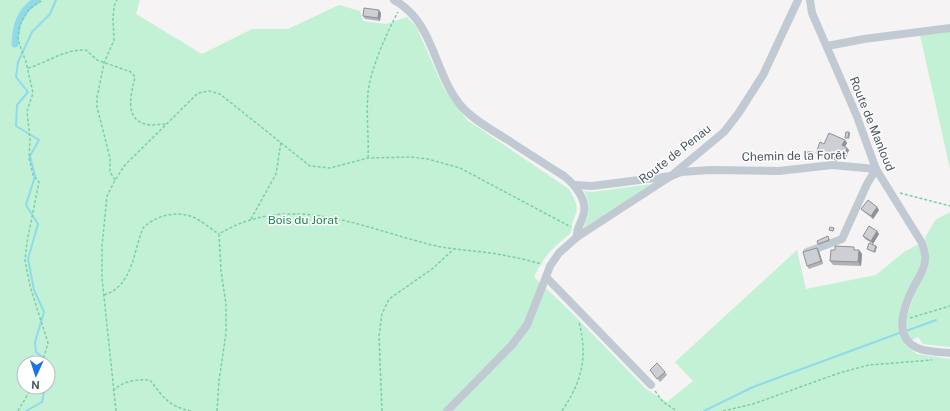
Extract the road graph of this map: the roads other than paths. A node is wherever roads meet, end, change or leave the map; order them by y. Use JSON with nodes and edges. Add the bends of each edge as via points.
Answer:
{"nodes":[{"id":1,"x":798,"y":0,"type":"edge"},
{"id":2,"x":810,"y":0,"type":"edge"},
{"id":3,"x":398,"y":2,"type":"edge"},
{"id":4,"x":950,"y":28,"type":"edge"},
{"id":5,"x":827,"y":46,"type":"junction"},
{"id":6,"x":876,"y":169,"type":"junction"},
{"id":7,"x":671,"y":176,"type":"junction"},
{"id":8,"x":575,"y":185,"type":"junction"},
{"id":9,"x":577,"y":234,"type":"junction"},
{"id":10,"x":808,"y":252,"type":"edge"},
{"id":11,"x":546,"y":277,"type":"junction"},
{"id":12,"x":950,"y":353,"type":"edge"},
{"id":13,"x":651,"y":385,"type":"road end"},
{"id":14,"x":447,"y":411,"type":"edge"}],
"edges":[{"from":1,"to":7,"type":"street","name":"Route de Penau","via":[[763,75],[738,114],[710,146]]},
{"from":2,"to":5,"type":"street","name":"Route de Manloud","via":[[812,13]]},
{"from":3,"to":8,"type":"street","via":[[412,13],[421,25],[448,87],[463,108],[484,125]]},
{"from":4,"to":5,"type":"street"},
{"from":5,"to":6,"type":"street","name":"Route de Manloud"},
{"from":6,"to":7,"type":"street","name":"Chemin de la Forêt","via":[[832,165],[780,171],[680,172]]},
{"from":6,"to":10,"type":"street","via":[[866,184],[842,239]]},
{"from":6,"to":12,"type":"street","name":"Route de Manloud","via":[[922,243],[925,254],[924,267],[907,301],[902,323],[903,335],[919,349]]},
{"from":7,"to":8,"type":"street","via":[[592,186]]},
{"from":7,"to":9,"type":"street","name":"Route de Penau"},
{"from":8,"to":9,"type":"street","via":[[584,209]]},
{"from":9,"to":11,"type":"street","name":"Route de Penau","via":[[559,253]]},
{"from":11,"to":13,"type":"street"},
{"from":11,"to":14,"type":"street","name":"Route de Penau","via":[[527,325],[516,340]]}]}
